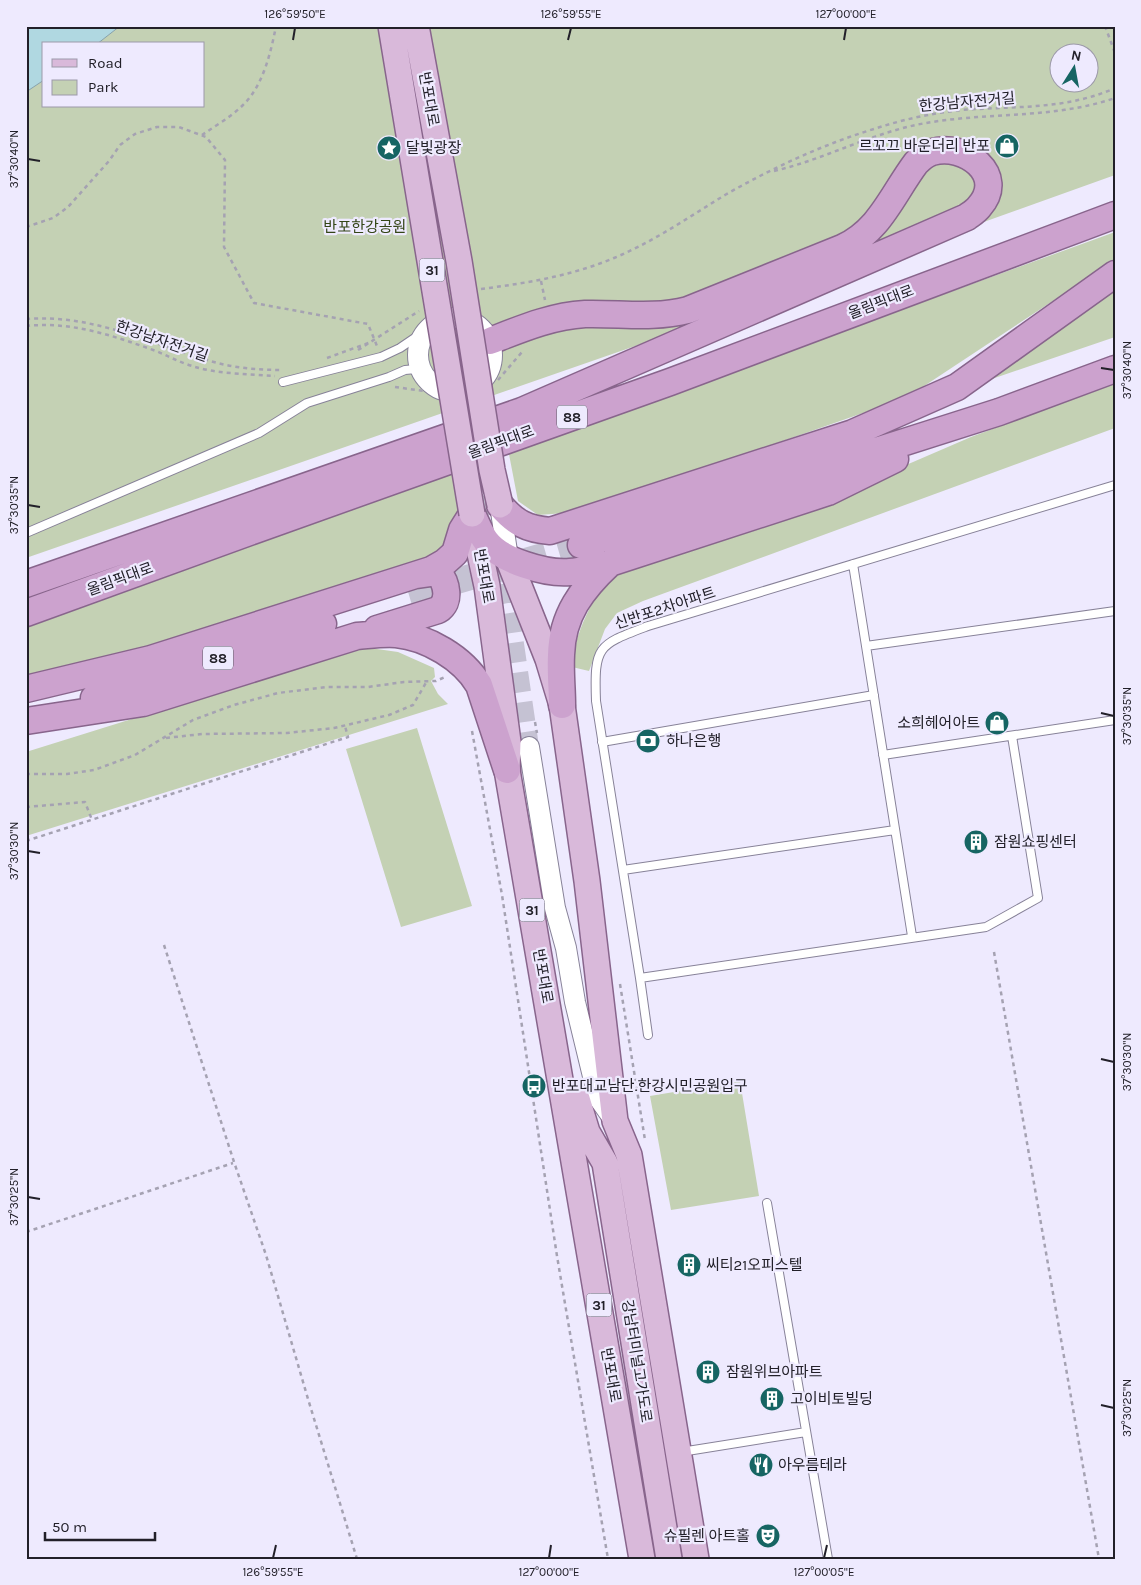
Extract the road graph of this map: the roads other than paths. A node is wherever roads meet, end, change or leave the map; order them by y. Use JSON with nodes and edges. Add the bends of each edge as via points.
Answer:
{"nodes":[{"id":1,"x":391,"y":26,"type":"edge"},
{"id":2,"x":416,"y":26,"type":"edge"},
{"id":3,"x":1115,"y":215,"type":"edge"},
{"id":4,"x":1115,"y":274,"type":"edge"},
{"id":5,"x":425,"y":331,"type":"junction"},
{"id":6,"x":490,"y":341,"type":"junction"},
{"id":7,"x":1115,"y":369,"type":"edge"},
{"id":8,"x":282,"y":379,"type":"road end"},
{"id":9,"x":426,"y":379,"type":"junction"},
{"id":10,"x":522,"y":411,"type":"junction"},
{"id":11,"x":976,"y":419,"type":"junction"},
{"id":12,"x":1115,"y":485,"type":"edge"},
{"id":13,"x":362,"y":492,"type":"junction"},
{"id":14,"x":500,"y":505,"type":"junction"},
{"id":15,"x":472,"y":514,"type":"junction"},
{"id":16,"x":252,"y":530,"type":"junction"},
{"id":17,"x":26,"y":533,"type":"edge"},
{"id":18,"x":572,"y":537,"type":"junction"},
{"id":19,"x":508,"y":558,"type":"junction"},
{"id":20,"x":610,"y":563,"type":"junction"},
{"id":21,"x":853,"y":564,"type":"junction"},
{"id":22,"x":581,"y":570,"type":"junction"},
{"id":23,"x":26,"y":585,"type":"edge"},
{"id":24,"x":410,"y":586,"type":"junction"},
{"id":25,"x":1115,"y":611,"type":"edge"},
{"id":26,"x":26,"y":613,"type":"edge"},
{"id":27,"x":357,"y":636,"type":"junction"},
{"id":28,"x":866,"y":646,"type":"junction"},
{"id":29,"x":26,"y":689,"type":"edge"},
{"id":30,"x":874,"y":695,"type":"junction"},
{"id":31,"x":562,"y":705,"type":"junction"},
{"id":32,"x":1115,"y":720,"type":"edge"},
{"id":33,"x":26,"y":721,"type":"edge"},
{"id":34,"x":1012,"y":736,"type":"junction"},
{"id":35,"x":602,"y":742,"type":"junction"},
{"id":36,"x":529,"y":747,"type":"tunnel mouth"},
{"id":37,"x":883,"y":755,"type":"junction"},
{"id":38,"x":507,"y":770,"type":"junction"},
{"id":39,"x":895,"y":830,"type":"junction"},
{"id":40,"x":623,"y":870,"type":"junction"},
{"id":41,"x":555,"y":908,"type":"junction"},
{"id":42,"x":912,"y":936,"type":"junction"},
{"id":43,"x":640,"y":978,"type":"junction"},
{"id":44,"x":549,"y":1009,"type":"junction"},
{"id":45,"x":648,"y":1035,"type":"dead end"},
{"id":46,"x":556,"y":1051,"type":"junction"},
{"id":47,"x":614,"y":1121,"type":"junction"},
{"id":48,"x":605,"y":1163,"type":"junction"},
{"id":49,"x":767,"y":1203,"type":"dead end"},
{"id":50,"x":806,"y":1432,"type":"junction"},
{"id":51,"x":679,"y":1452,"type":"junction"},
{"id":52,"x":642,"y":1559,"type":"edge"},
{"id":53,"x":669,"y":1559,"type":"edge"},
{"id":54,"x":696,"y":1559,"type":"edge"},
{"id":55,"x":828,"y":1559,"type":"edge"}],
"edges":[{"from":1,"to":15,"type":"main road","name":"반포대로","number":"31","bridge":true},
{"from":2,"to":14,"type":"main road","name":"반포대로","number":"31","bridge":true},
{"from":3,"to":13,"type":"highway","name":"올림픽대로","number":"88","via":[[670,382]]},
{"from":4,"to":18,"type":"highway","via":[[957,387],[853,433]]},
{"from":5,"to":6,"type":"street","via":[[442,319],[458,317],[477,324]]},
{"from":5,"to":8,"type":"lane","via":[[381,357]]},
{"from":5,"to":9,"type":"street","via":[[418,345],[417,360]]},
{"from":6,"to":9,"type":"street","via":[[490,368],[473,388],[451,392]]},
{"from":6,"to":10,"type":"highway","via":[[534,323],[570,316],[663,316],[688,310],[842,248],[870,229],[916,164],[932,152],[964,154],[978,162],[987,176],[989,186],[985,197],[967,217]]},
{"from":7,"to":11,"type":"highway"},
{"from":9,"to":17,"type":"lane","via":[[416,369],[405,370],[308,403],[259,433]]},
{"from":10,"to":13,"type":"highway"},
{"from":10,"to":23,"type":"highway"},
{"from":11,"to":18,"type":"highway"},
{"from":11,"to":20,"type":"highway","via":[[828,492]]},
{"from":12,"to":21,"type":"lane","name":"신반포2차아파트"},
{"from":13,"to":16,"type":"highway","name":"올림픽대로","number":"88"},
{"from":14,"to":18,"type":"highway","via":[[523,525]]},
{"from":14,"to":19,"type":"street","name":"반포대로","number":"31"},
{"from":15,"to":19,"type":"highway","via":[[485,540]]},
{"from":15,"to":24,"type":"highway","via":[[462,530],[455,552]]},
{"from":15,"to":38,"type":"main road","name":"반포대로","number":"31","via":[[487,586],[508,742]]},
{"from":16,"to":23,"type":"highway"},
{"from":16,"to":26,"type":"highway","name":"올림픽대로","number":"88"},
{"from":18,"to":22,"type":"highway","via":[[554,537],[554,554],[562,564]]},
{"from":19,"to":22,"type":"highway","via":[[547,570]]},
{"from":19,"to":31,"type":"main road","name":"반포대로","number":"31"},
{"from":20,"to":22,"type":"highway"},
{"from":20,"to":31,"type":"highway","via":[[589,583],[569,618],[560,655]]},
{"from":21,"to":28,"type":"lane"},
{"from":21,"to":35,"type":"lane","name":"신반포2차아파트","via":[[614,639],[600,653],[595,674]]},
{"from":24,"to":27,"type":"highway","via":[[438,572],[446,589],[443,607]]},
{"from":24,"to":29,"type":"highway","via":[[151,659]]},
{"from":24,"to":33,"type":"highway","number":"88"},
{"from":25,"to":28,"type":"lane"},
{"from":27,"to":33,"type":"highway","via":[[143,703]]},
{"from":27,"to":38,"type":"highway","via":[[411,637],[441,650],[463,665],[479,685]]},
{"from":28,"to":30,"type":"lane"},
{"from":30,"to":35,"type":"lane"},
{"from":30,"to":37,"type":"lane"},
{"from":31,"to":47,"type":"main road","name":"반포대로","number":"31","via":[[586,869]]},
{"from":32,"to":34,"type":"lane"},
{"from":34,"to":37,"type":"lane"},
{"from":34,"to":42,"type":"lane","via":[[1038,898],[986,926]]},
{"from":35,"to":40,"type":"lane","name":"신반포2차아파트"},
{"from":36,"to":41,"type":"street"},
{"from":37,"to":39,"type":"lane"},
{"from":38,"to":44,"type":"main road","name":"반포대로","number":"31"},
{"from":39,"to":40,"type":"lane"},
{"from":39,"to":42,"type":"lane"},
{"from":40,"to":43,"type":"lane","name":"신반포2차아파트"},
{"from":41,"to":44,"type":"street","via":[[554,983]]},
{"from":41,"to":47,"type":"street","via":[[598,1097]]},
{"from":42,"to":43,"type":"lane"},
{"from":43,"to":45,"type":"lane","name":"신반포2차아파트"},
{"from":44,"to":46,"type":"main road","name":"반포대로","number":"31"},
{"from":46,"to":48,"type":"main road","number":"31","via":[[569,1072],[587,1132]]},
{"from":46,"to":52,"type":"main road","name":"반포대로","number":"31"},
{"from":47,"to":48,"type":"main road","number":"31"},
{"from":47,"to":51,"type":"main road","name":"반포대로","number":"31","via":[[629,1155]]},
{"from":48,"to":53,"type":"main road","name":"강남터미널고가도로","number":"31"},
{"from":49,"to":50,"type":"lane"},
{"from":50,"to":51,"type":"lane"},
{"from":50,"to":55,"type":"lane"},
{"from":51,"to":54,"type":"main road","name":"반포대로","number":"31"}]}
